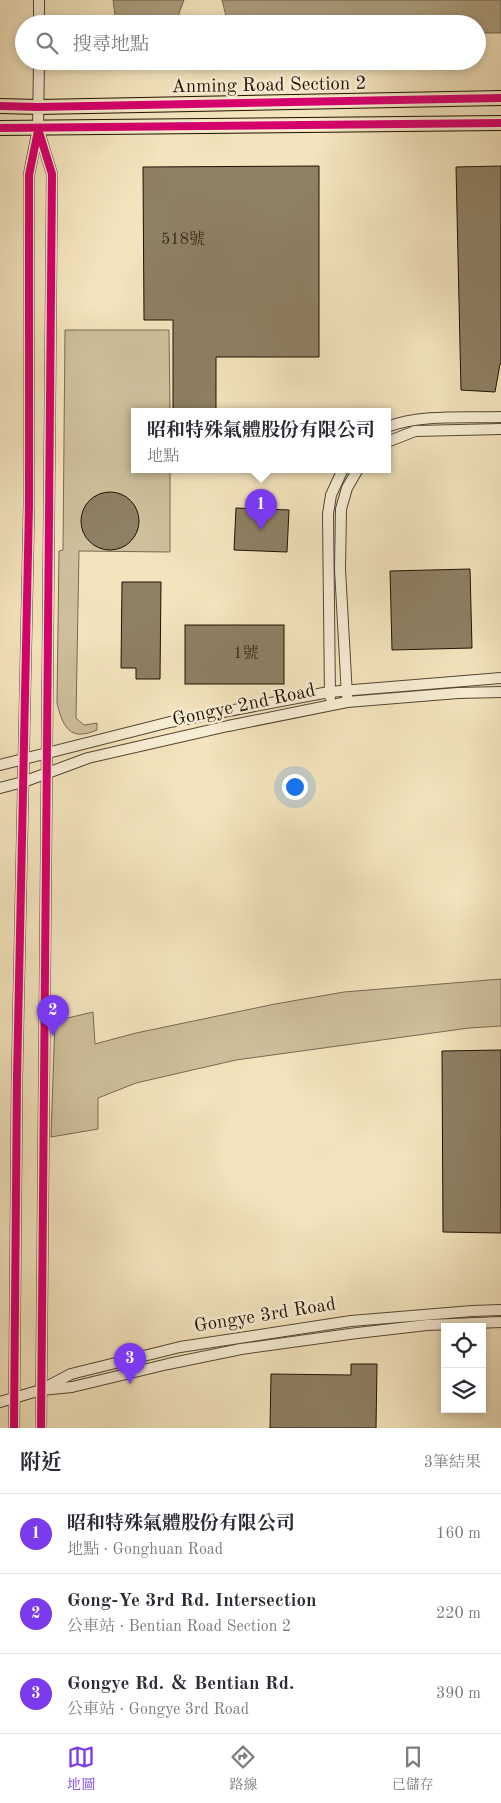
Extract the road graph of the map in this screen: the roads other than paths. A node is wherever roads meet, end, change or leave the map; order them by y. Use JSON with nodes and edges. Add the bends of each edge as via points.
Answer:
{"nodes":[{"id":1,"x":39,"y":0,"type":"edge"},
{"id":2,"x":39,"y":15,"type":"edge"},
{"id":3,"x":39,"y":70,"type":"edge"},
{"id":4,"x":501,"y":98,"type":"edge"},
{"id":5,"x":0,"y":106,"type":"edge"},
{"id":6,"x":38,"y":106,"type":"junction"},
{"id":7,"x":501,"y":123,"type":"edge"},
{"id":8,"x":0,"y":128,"type":"edge"},
{"id":9,"x":38,"y":129,"type":"junction"},
{"id":10,"x":501,"y":417,"type":"edge"},
{"id":11,"x":391,"y":426,"type":"edge"},
{"id":12,"x":501,"y":429,"type":"edge"},
{"id":13,"x":391,"y":441,"type":"edge"},
{"id":14,"x":341,"y":473,"type":"edge"},
{"id":15,"x":356,"y":473,"type":"edge"},
{"id":16,"x":328,"y":554,"type":"junction"},
{"id":17,"x":340,"y":554,"type":"junction"},
{"id":18,"x":501,"y":678,"type":"edge"},
{"id":19,"x":346,"y":691,"type":"junction"},
{"id":20,"x":329,"y":692,"type":"junction"},
{"id":21,"x":501,"y":692,"type":"edge"},
{"id":22,"x":348,"y":702,"type":"junction"},
{"id":23,"x":330,"y":706,"type":"junction"},
{"id":24,"x":222,"y":712,"type":"junction"},
{"id":25,"x":224,"y":727,"type":"junction"},
{"id":26,"x":47,"y":752,"type":"junction"},
{"id":27,"x":24,"y":758,"type":"junction"},
{"id":28,"x":0,"y":764,"type":"edge"},
{"id":29,"x":47,"y":773,"type":"junction"},
{"id":30,"x":24,"y":782,"type":"junction"},
{"id":31,"x":0,"y":788,"type":"edge"},
{"id":32,"x":501,"y":1310,"type":"edge"},
{"id":33,"x":434,"y":1314,"type":"junction"},
{"id":34,"x":501,"y":1322,"type":"edge"},
{"id":35,"x":435,"y":1325,"type":"junction"},
{"id":36,"x":226,"y":1340,"type":"junction"},
{"id":37,"x":190,"y":1345,"type":"junction"},
{"id":38,"x":229,"y":1351,"type":"junction"},
{"id":39,"x":192,"y":1359,"type":"junction"},
{"id":40,"x":41,"y":1390,"type":"junction"},
{"id":41,"x":14,"y":1398,"type":"junction"},
{"id":42,"x":0,"y":1402,"type":"edge"},
{"id":43,"x":14,"y":1428,"type":"edge"},
{"id":44,"x":41,"y":1428,"type":"edge"}],
"edges":[{"from":1,"to":2,"type":"street"},
{"from":3,"to":6,"type":"street"},
{"from":4,"to":6,"type":"main road","name":"Anming Road Section 2"},
{"from":5,"to":6,"type":"main road","name":"Anming Road Section 2"},
{"from":6,"to":9,"type":"street"},
{"from":7,"to":9,"type":"main road","name":"Anming Road Section 2"},
{"from":8,"to":9,"type":"main road","name":"Anming Road Section 2"},
{"from":9,"to":26,"type":"street","via":[[52,174]]},
{"from":9,"to":27,"type":"street","via":[[29,175],[29,505]]},
{"from":10,"to":11,"type":"street","via":[[418,420]]},
{"from":12,"to":13,"type":"street","via":[[415,432]]},
{"from":14,"to":16,"type":"street","via":[[331,495]]},
{"from":15,"to":17,"type":"street","via":[[341,508]]},
{"from":16,"to":17,"type":"street"},
{"from":16,"to":20,"type":"street"},
{"from":17,"to":19,"type":"street"},
{"from":18,"to":19,"type":"street","name":"Gongye 2nd Road"},
{"from":19,"to":20,"type":"street","name":"Gongye 2nd Road"},
{"from":19,"to":22,"type":"street"},
{"from":20,"to":23,"type":"street"},
{"from":20,"to":24,"type":"street","name":"Gongye 2nd Road"},
{"from":21,"to":22,"type":"street","name":"Gongye 2nd Road"},
{"from":22,"to":23,"type":"street","name":"Gongye 2nd Road"},
{"from":23,"to":25,"type":"street","name":"Gongye 2nd Road"},
{"from":24,"to":25,"type":"street"},
{"from":24,"to":26,"type":"street","name":"Gongye 2nd Road"},
{"from":25,"to":29,"type":"street","name":"Gongye 2nd Road","via":[[80,760]]},
{"from":26,"to":27,"type":"street","name":"Gongye 2nd Road"},
{"from":26,"to":29,"type":"street"},
{"from":27,"to":28,"type":"street","name":"Gongye 2nd Road"},
{"from":27,"to":30,"type":"street"},
{"from":29,"to":30,"type":"street","name":"Gongye 2nd Road"},
{"from":29,"to":40,"type":"street"},
{"from":30,"to":31,"type":"street","name":"Gongye 2nd Road"},
{"from":30,"to":41,"type":"street"},
{"from":32,"to":33,"type":"street","name":"Gongye 3rd Road"},
{"from":33,"to":35,"type":"street"},
{"from":33,"to":36,"type":"street","name":"Gongye 3rd Road","via":[[351,1321]]},
{"from":34,"to":35,"type":"street","name":"Gongye 3rd Road"},
{"from":35,"to":38,"type":"street","name":"Gongye 3rd Road"},
{"from":36,"to":37,"type":"street","name":"Gongye 3rd Road"},
{"from":36,"to":38,"type":"street"},
{"from":37,"to":39,"type":"street"},
{"from":37,"to":40,"type":"street","name":"Gongye 3rd Road","via":[[71,1374]]},
{"from":38,"to":39,"type":"street","name":"Gongye 3rd Road"},
{"from":39,"to":40,"type":"street","name":"Gongye 3rd Road","via":[[72,1387]]},
{"from":40,"to":41,"type":"street","name":"Gongye 3rd Road"},
{"from":40,"to":44,"type":"street"},
{"from":41,"to":42,"type":"street","name":"Gongye 3rd Road"},
{"from":41,"to":43,"type":"street"}]}
